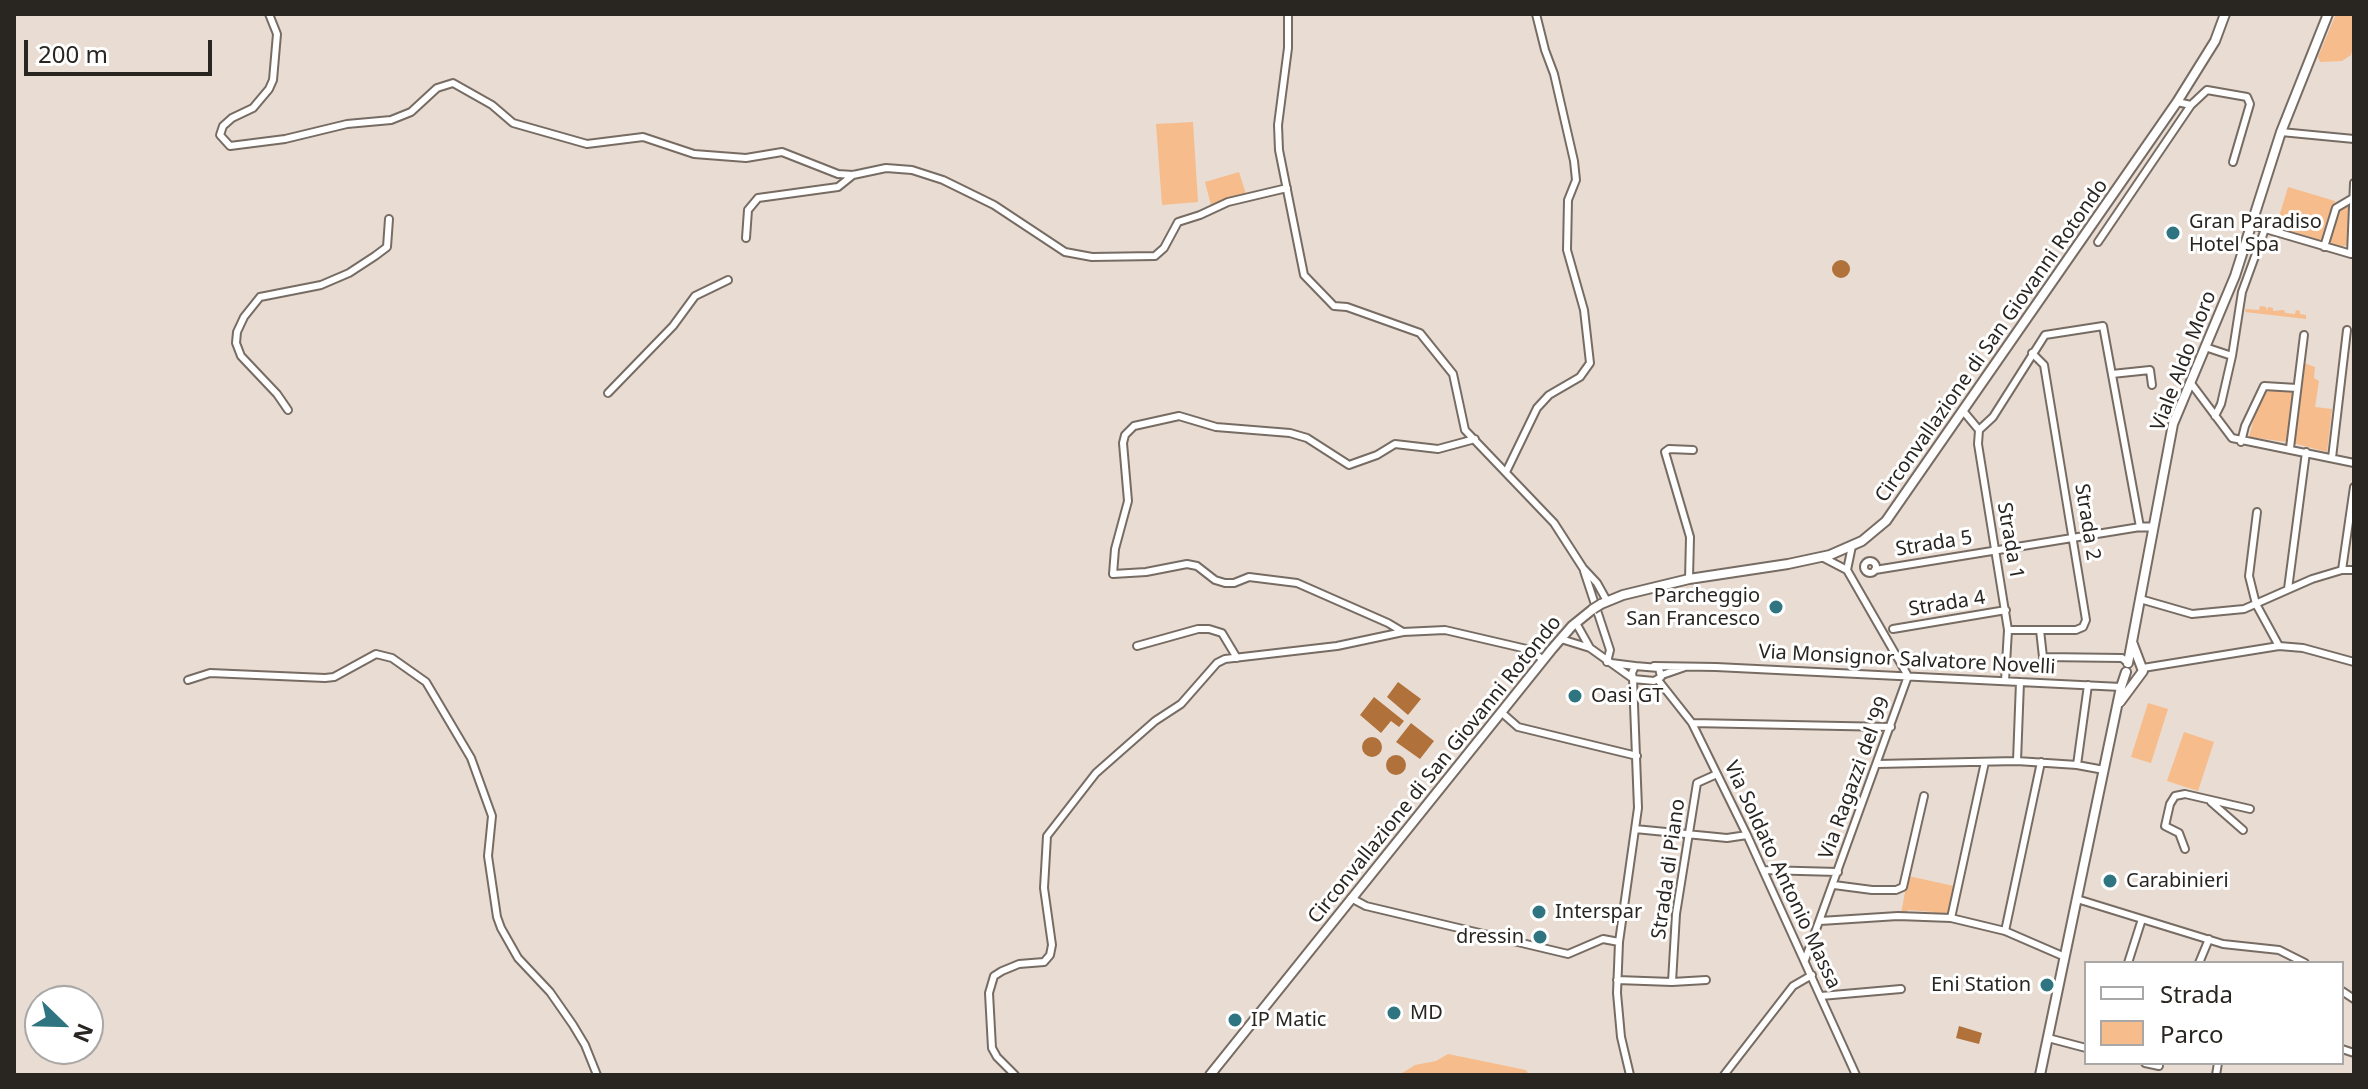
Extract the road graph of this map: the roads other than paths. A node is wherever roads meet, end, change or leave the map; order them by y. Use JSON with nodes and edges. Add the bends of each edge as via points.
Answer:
{"nodes":[{"id":1,"x":269,"y":14,"type":"edge"},
{"id":2,"x":1288,"y":14,"type":"edge"},
{"id":3,"x":1536,"y":14,"type":"edge"},
{"id":4,"x":2225,"y":14,"type":"edge"},
{"id":5,"x":2328,"y":14,"type":"edge"},
{"id":6,"x":2177,"y":102,"type":"junction"},
{"id":7,"x":2191,"y":105,"type":"junction"},
{"id":8,"x":2281,"y":132,"type":"junction"},
{"id":9,"x":2354,"y":139,"type":"edge"},
{"id":10,"x":2233,"y":162,"type":"dead end"},
{"id":11,"x":853,"y":175,"type":"junction"},
{"id":12,"x":2354,"y":183,"type":"edge"},
{"id":13,"x":1287,"y":188,"type":"junction"},
{"id":14,"x":2353,"y":198,"type":"edge"},
{"id":15,"x":389,"y":219,"type":"dead end"},
{"id":16,"x":2252,"y":225,"type":"junction"},
{"id":17,"x":2265,"y":229,"type":"junction"},
{"id":18,"x":746,"y":238,"type":"dead end"},
{"id":19,"x":2098,"y":242,"type":"dead end"},
{"id":20,"x":2324,"y":247,"type":"junction"},
{"id":21,"x":728,"y":280,"type":"dead end"},
{"id":22,"x":2347,"y":330,"type":"dead end"},
{"id":23,"x":2304,"y":335,"type":"dead end"},
{"id":24,"x":2205,"y":347,"type":"junction"},
{"id":25,"x":2032,"y":353,"type":"junction"},
{"id":26,"x":2232,"y":356,"type":"junction"},
{"id":27,"x":2112,"y":374,"type":"junction"},
{"id":28,"x":2190,"y":382,"type":"junction"},
{"id":29,"x":2152,"y":385,"type":"dead end"},
{"id":30,"x":2297,"y":388,"type":"junction"},
{"id":31,"x":608,"y":393,"type":"dead end"},
{"id":32,"x":288,"y":410,"type":"dead end"},
{"id":33,"x":1964,"y":412,"type":"junction"},
{"id":34,"x":2215,"y":416,"type":"junction"},
{"id":35,"x":1979,"y":430,"type":"junction"},
{"id":36,"x":1475,"y":439,"type":"junction"},
{"id":37,"x":2241,"y":442,"type":"junction"},
{"id":38,"x":2290,"y":448,"type":"junction"},
{"id":39,"x":1693,"y":450,"type":"dead end"},
{"id":40,"x":2306,"y":452,"type":"junction"},
{"id":41,"x":2332,"y":458,"type":"junction"},
{"id":42,"x":2354,"y":463,"type":"edge"},
{"id":43,"x":1506,"y":472,"type":"junction"},
{"id":44,"x":2354,"y":487,"type":"edge"},
{"id":45,"x":2257,"y":512,"type":"dead end"},
{"id":46,"x":2140,"y":527,"type":"junction"},
{"id":47,"x":2153,"y":527,"type":"junction"},
{"id":48,"x":2073,"y":537,"type":"junction"},
{"id":49,"x":1852,"y":546,"type":"junction"},
{"id":50,"x":1995,"y":551,"type":"junction"},
{"id":51,"x":1822,"y":557,"type":"junction"},
{"id":52,"x":1583,"y":568,"type":"junction"},
{"id":53,"x":1847,"y":570,"type":"junction"},
{"id":54,"x":1875,"y":570,"type":"dead end"},
{"id":55,"x":2342,"y":570,"type":"junction"},
{"id":56,"x":2354,"y":570,"type":"edge"},
{"id":57,"x":1689,"y":579,"type":"junction"},
{"id":58,"x":2288,"y":589,"type":"junction"},
{"id":59,"x":2140,"y":599,"type":"junction"},
{"id":60,"x":2256,"y":604,"type":"junction"},
{"id":61,"x":1600,"y":605,"type":"junction"},
{"id":62,"x":2006,"y":610,"type":"junction"},
{"id":63,"x":1576,"y":623,"type":"junction"},
{"id":64,"x":1893,"y":629,"type":"dead end"},
{"id":65,"x":2008,"y":630,"type":"junction"},
{"id":66,"x":2040,"y":630,"type":"junction"},
{"id":67,"x":1403,"y":632,"type":"junction"},
{"id":68,"x":2131,"y":638,"type":"junction"},
{"id":69,"x":1561,"y":639,"type":"junction"},
{"id":70,"x":1137,"y":646,"type":"dead end"},
{"id":71,"x":2279,"y":646,"type":"junction"},
{"id":72,"x":1590,"y":648,"type":"junction"},
{"id":73,"x":2354,"y":653,"type":"edge"},
{"id":74,"x":2331,"y":655,"type":"junction"},
{"id":75,"x":1237,"y":658,"type":"junction"},
{"id":76,"x":1543,"y":660,"type":"junction"},
{"id":77,"x":2006,"y":661,"type":"junction"},
{"id":78,"x":1607,"y":662,"type":"junction"},
{"id":79,"x":2354,"y":662,"type":"edge"},
{"id":80,"x":1635,"y":666,"type":"junction"},
{"id":81,"x":1654,"y":666,"type":"junction"},
{"id":82,"x":1692,"y":666,"type":"junction"},
{"id":83,"x":2127,"y":666,"type":"junction"},
{"id":84,"x":2141,"y":668,"type":"junction"},
{"id":85,"x":1908,"y":676,"type":"junction"},
{"id":86,"x":1660,"y":677,"type":"junction"},
{"id":87,"x":1632,"y":679,"type":"junction"},
{"id":88,"x":188,"y":680,"type":"dead end"},
{"id":89,"x":2005,"y":681,"type":"junction"},
{"id":90,"x":1645,"y":682,"type":"junction"},
{"id":91,"x":2018,"y":682,"type":"junction"},
{"id":92,"x":2088,"y":685,"type":"junction"},
{"id":93,"x":2121,"y":687,"type":"junction"},
{"id":94,"x":1634,"y":700,"type":"junction"},
{"id":95,"x":2117,"y":707,"type":"junction"},
{"id":96,"x":1501,"y":712,"type":"junction"},
{"id":97,"x":1692,"y":723,"type":"junction"},
{"id":98,"x":1891,"y":727,"type":"junction"},
{"id":99,"x":1637,"y":756,"type":"junction"},
{"id":100,"x":2017,"y":761,"type":"junction"},
{"id":101,"x":1985,"y":762,"type":"junction"},
{"id":102,"x":2041,"y":762,"type":"junction"},
{"id":103,"x":1877,"y":764,"type":"junction"},
{"id":104,"x":2077,"y":765,"type":"junction"},
{"id":105,"x":2104,"y":770,"type":"junction"},
{"id":106,"x":1717,"y":774,"type":"junction"},
{"id":107,"x":1924,"y":796,"type":"dead end"},
{"id":108,"x":2208,"y":799,"type":"junction"},
{"id":109,"x":2250,"y":809,"type":"dead end"},
{"id":110,"x":1635,"y":829,"type":"junction"},
{"id":111,"x":2243,"y":830,"type":"dead end"},
{"id":112,"x":1688,"y":833,"type":"junction"},
{"id":113,"x":1747,"y":835,"type":"junction"},
{"id":114,"x":2185,"y":849,"type":"dead end"},
{"id":115,"x":1763,"y":870,"type":"junction"},
{"id":116,"x":1838,"y":872,"type":"junction"},
{"id":117,"x":1834,"y":885,"type":"junction"},
{"id":118,"x":1351,"y":898,"type":"junction"},
{"id":119,"x":2077,"y":899,"type":"junction"},
{"id":120,"x":1951,"y":918,"type":"junction"},
{"id":121,"x":2142,"y":919,"type":"junction"},
{"id":122,"x":1820,"y":921,"type":"junction"},
{"id":123,"x":2005,"y":931,"type":"junction"},
{"id":124,"x":2209,"y":939,"type":"junction"},
{"id":125,"x":1619,"y":942,"type":"junction"},
{"id":126,"x":2065,"y":957,"type":"junction"},
{"id":127,"x":1805,"y":960,"type":"junction"},
{"id":128,"x":2129,"y":961,"type":"edge"},
{"id":129,"x":2200,"y":961,"type":"edge"},
{"id":130,"x":2301,"y":961,"type":"edge"},
{"id":131,"x":1812,"y":975,"type":"junction"},
{"id":132,"x":1617,"y":980,"type":"junction"},
{"id":133,"x":1706,"y":980,"type":"dead end"},
{"id":134,"x":1672,"y":982,"type":"junction"},
{"id":135,"x":1901,"y":989,"type":"dead end"},
{"id":136,"x":1821,"y":996,"type":"junction"},
{"id":137,"x":2048,"y":1038,"type":"junction"},
{"id":138,"x":2084,"y":1047,"type":"edge"},
{"id":139,"x":2159,"y":1065,"type":"edge"},
{"id":140,"x":1211,"y":1074,"type":"edge"},
{"id":141,"x":597,"y":1075,"type":"edge"},
{"id":142,"x":1015,"y":1075,"type":"edge"},
{"id":143,"x":1630,"y":1075,"type":"edge"},
{"id":144,"x":1724,"y":1075,"type":"edge"},
{"id":145,"x":1856,"y":1075,"type":"edge"},
{"id":146,"x":2040,"y":1075,"type":"edge"},
{"id":147,"x":2156,"y":1075,"type":"edge"}],
"edges":[{"from":1,"to":11,"type":"street","via":[[277,34],[273,80],[253,108],[223,126],[220,135],[230,146],[391,120],[453,83],[513,123],[578,142],[602,144],[634,136],[694,154],[746,158],[782,152],[827,172]]},
{"from":2,"to":13,"type":"street","via":[[1278,125]]},
{"from":3,"to":43,"type":"street","via":[[1574,161],[1567,250],[1584,310],[1590,363],[1580,377],[1537,408]]},
{"from":4,"to":6,"type":"main road","name":"Circonvallazione di San Giovanni Rotondo","via":[[2215,41]]},
{"from":5,"to":8,"type":"main road","name":"Viale Aldo Moro"},
{"from":6,"to":7,"type":"street"},
{"from":6,"to":33,"type":"main road","name":"Circonvallazione di San Giovanni Rotondo"},
{"from":7,"to":10,"type":"street","via":[[2207,90],[2247,97],[2250,104]]},
{"from":7,"to":19,"type":"street"},
{"from":8,"to":9,"type":"street"},
{"from":8,"to":16,"type":"main road","name":"Viale Aldo Moro"},
{"from":11,"to":13,"type":"street","via":[[897,168],[928,175],[994,205],[1065,252],[1092,257],[1155,256],[1178,222],[1228,202]]},
{"from":11,"to":18,"type":"street","via":[[838,187],[758,198],[748,210]]},
{"from":12,"to":14,"type":"street"},
{"from":13,"to":36,"type":"street","via":[[1304,275],[1334,306],[1420,333],[1453,374],[1465,430]]},
{"from":14,"to":20,"type":"street","via":[[2336,208]]},
{"from":14,"to":20,"type":"street","via":[[2351,254]]},
{"from":15,"to":32,"type":"street","via":[[387,247],[375,256],[321,285],[260,297],[244,317],[236,343],[241,356]]},
{"from":16,"to":17,"type":"street"},
{"from":16,"to":24,"type":"main road","name":"Viale Aldo Moro"},
{"from":17,"to":20,"type":"street"},
{"from":17,"to":26,"type":"street","via":[[2242,292]]},
{"from":21,"to":31,"type":"street","via":[[695,296]]},
{"from":22,"to":41,"type":"street"},
{"from":23,"to":30,"type":"street"},
{"from":24,"to":26,"type":"street"},
{"from":24,"to":28,"type":"main road","name":"Viale Aldo Moro"},
{"from":25,"to":27,"type":"street","via":[[2049,332],[2103,326]]},
{"from":25,"to":35,"type":"street","via":[[1993,417]]},
{"from":25,"to":48,"type":"street","name":"Strada 2","via":[[2044,365]]},
{"from":26,"to":34,"type":"street"},
{"from":27,"to":29,"type":"street","via":[[2150,370]]},
{"from":27,"to":46,"type":"street"},
{"from":28,"to":34,"type":"street"},
{"from":28,"to":47,"type":"main road","name":"Viale Aldo Moro","via":[[2173,424]]},
{"from":30,"to":37,"type":"street","via":[[2264,386]]},
{"from":30,"to":38,"type":"street"},
{"from":33,"to":35,"type":"street"},
{"from":33,"to":49,"type":"main road","name":"Circonvallazione di San Giovanni Rotondo","via":[[1893,514]]},
{"from":34,"to":37,"type":"street"},
{"from":35,"to":50,"type":"street","name":"Strada 1"},
{"from":36,"to":43,"type":"street"},
{"from":36,"to":67,"type":"street","via":[[1438,449],[1395,444],[1349,465],[1307,438],[1216,427],[1179,416],[1134,426],[1125,435],[1128,501],[1113,574],[1187,564],[1225,583],[1249,577],[1297,583]]},
{"from":37,"to":38,"type":"street"},
{"from":38,"to":40,"type":"street"},
{"from":39,"to":57,"type":"street","via":[[1665,452],[1690,537]]},
{"from":40,"to":41,"type":"street"},
{"from":40,"to":58,"type":"street"},
{"from":41,"to":42,"type":"street"},
{"from":43,"to":52,"type":"street","via":[[1554,523]]},
{"from":44,"to":55,"type":"street"},
{"from":45,"to":60,"type":"street","via":[[2249,576]]},
{"from":46,"to":47,"type":"street"},
{"from":46,"to":48,"type":"street","name":"Strada 5"},
{"from":47,"to":59,"type":"main road","name":"Viale Aldo Moro"},
{"from":48,"to":50,"type":"street","name":"Strada 5"},
{"from":48,"to":66,"type":"street","name":"Strada 2","via":[[2086,620],[2076,630]]},
{"from":49,"to":51,"type":"main road","name":"Circonvallazione di San Giovanni Rotondo"},
{"from":49,"to":53,"type":"street"},
{"from":50,"to":54,"type":"street","name":"Strada 5"},
{"from":50,"to":62,"type":"street","name":"Strada 1"},
{"from":51,"to":53,"type":"street"},
{"from":51,"to":57,"type":"main road","name":"Circonvallazione di San Giovanni Rotondo"},
{"from":52,"to":61,"type":"street","via":[[1597,583]]},
{"from":52,"to":78,"type":"street","via":[[1610,650]]},
{"from":53,"to":85,"type":"street","name":"Via Ragazzi del '99"},
{"from":55,"to":56,"type":"street"},
{"from":55,"to":58,"type":"street"},
{"from":57,"to":61,"type":"main road","name":"Circonvallazione di San Giovanni Rotondo"},
{"from":58,"to":60,"type":"street"},
{"from":59,"to":60,"type":"street","via":[[2192,614]]},
{"from":59,"to":68,"type":"main road","name":"Viale Aldo Moro"},
{"from":60,"to":71,"type":"street"},
{"from":61,"to":63,"type":"main road","name":"Circonvallazione di San Giovanni Rotondo"},
{"from":62,"to":64,"type":"street","name":"Strada 4"},
{"from":62,"to":65,"type":"street","name":"Strada 1"},
{"from":63,"to":69,"type":"main road","name":"Circonvallazione di San Giovanni Rotondo"},
{"from":63,"to":72,"type":"street"},
{"from":65,"to":66,"type":"street","name":"Strada 2"},
{"from":65,"to":77,"type":"street","name":"Strada 1"},
{"from":66,"to":83,"type":"street","via":[[2043,657],[2122,658]]},
{"from":67,"to":75,"type":"street"},
{"from":67,"to":76,"type":"street","via":[[1445,630],[1531,650]]},
{"from":68,"to":83,"type":"main road","name":"Viale Aldo Moro"},
{"from":68,"to":84,"type":"main road","name":"Viale Aldo Moro"},
{"from":69,"to":72,"type":"street"},
{"from":69,"to":76,"type":"main road","name":"Circonvallazione di San Giovanni Rotondo"},
{"from":70,"to":75,"type":"street","via":[[1209,629],[1222,633]]},
{"from":71,"to":74,"type":"street"},
{"from":71,"to":84,"type":"street"},
{"from":72,"to":78,"type":"street"},
{"from":73,"to":74,"type":"street"},
{"from":74,"to":79,"type":"street"},
{"from":75,"to":142,"type":"street","via":[[1217,663],[1181,704],[1096,773],[1047,836],[1044,888],[1050,955],[1044,962],[1002,971],[994,976],[989,993],[992,1048]]},
{"from":76,"to":96,"type":"main road","name":"Circonvallazione di San Giovanni Rotondo"},
{"from":77,"to":89,"type":"street","name":"Strada 1"},
{"from":77,"to":91,"type":"street"},
{"from":78,"to":80,"type":"street","name":"Via Monsignor Salvatore Novelli"},
{"from":78,"to":87,"type":"street"},
{"from":80,"to":81,"type":"street","name":"Via Monsignor Salvatore Novelli"},
{"from":80,"to":87,"type":"street"},
{"from":81,"to":82,"type":"street","name":"Via Monsignor Salvatore Novelli"},
{"from":81,"to":86,"type":"street","name":"Via Soldato Antonio Massa","via":[[1661,669]]},
{"from":82,"to":85,"type":"street","name":"Via Monsignor Salvatore Novelli"},
{"from":82,"to":86,"type":"street","name":"Via Monsignor Salvatore Novelli"},
{"from":83,"to":84,"type":"main road"},
{"from":83,"to":84,"type":"main road","via":[[2133,677]]},
{"from":83,"to":93,"type":"main road","name":"Viale Aldo Moro"},
{"from":84,"to":95,"type":"main road","name":"Viale Aldo Moro"},
{"from":85,"to":89,"type":"street","name":"Via Monsignor Salvatore Novelli"},
{"from":85,"to":98,"type":"street","name":"Via Ragazzi del '99"},
{"from":86,"to":90,"type":"street","name":"Via Monsignor Salvatore Novelli"},
{"from":86,"to":97,"type":"street","name":"Via Soldato Antonio Massa"},
{"from":87,"to":90,"type":"street"},
{"from":87,"to":94,"type":"street"},
{"from":88,"to":141,"type":"street","via":[[210,673],[334,677],[376,654],[392,658],[426,682],[471,758],[492,816],[488,856],[501,928],[518,958],[573,1025]]},
{"from":89,"to":91,"type":"street","name":"Via Monsignor Salvatore Novelli"},
{"from":90,"to":94,"type":"street"},
{"from":91,"to":92,"type":"street","name":"Via Monsignor Salvatore Novelli"},
{"from":91,"to":100,"type":"street"},
{"from":92,"to":93,"type":"street","name":"Via Monsignor Salvatore Novelli"},
{"from":92,"to":104,"type":"street"},
{"from":93,"to":95,"type":"main road","name":"Viale Aldo Moro"},
{"from":94,"to":99,"type":"street"},
{"from":95,"to":105,"type":"main road","name":"Viale Aldo Moro"},
{"from":96,"to":99,"type":"street","via":[[1518,727]]},
{"from":96,"to":118,"type":"main road","name":"Circonvallazione di San Giovanni Rotondo"},
{"from":97,"to":98,"type":"street"},
{"from":97,"to":106,"type":"street","name":"Via Soldato Antonio Massa"},
{"from":98,"to":103,"type":"street","name":"Via Ragazzi del '99"},
{"from":99,"to":110,"type":"street"},
{"from":100,"to":101,"type":"street"},
{"from":100,"to":102,"type":"street"},
{"from":101,"to":103,"type":"street"},
{"from":101,"to":120,"type":"street"},
{"from":102,"to":104,"type":"street"},
{"from":102,"to":123,"type":"street"},
{"from":103,"to":116,"type":"street","name":"Via Ragazzi del '99"},
{"from":104,"to":105,"type":"street"},
{"from":105,"to":119,"type":"main road","name":"Viale Aldo Moro"},
{"from":106,"to":112,"type":"street","name":"Strada di Piano","via":[[1697,783]]},
{"from":106,"to":113,"type":"street","name":"Via Soldato Antonio Massa"},
{"from":107,"to":117,"type":"street","via":[[1903,887]]},
{"from":108,"to":109,"type":"street"},
{"from":108,"to":111,"type":"street"},
{"from":108,"to":114,"type":"street","via":[[2185,794],[2170,804],[2165,826],[2179,833]]},
{"from":110,"to":112,"type":"street"},
{"from":110,"to":125,"type":"street"},
{"from":112,"to":113,"type":"street"},
{"from":112,"to":134,"type":"street","name":"Strada di Piano"},
{"from":113,"to":115,"type":"street","name":"Via Soldato Antonio Massa"},
{"from":115,"to":116,"type":"street"},
{"from":115,"to":127,"type":"street","name":"Via Soldato Antonio Massa"},
{"from":116,"to":117,"type":"street","name":"Via Ragazzi del '99"},
{"from":117,"to":122,"type":"street","name":"Via Ragazzi del '99"},
{"from":118,"to":125,"type":"street","via":[[1568,954],[1603,939]]},
{"from":118,"to":140,"type":"main road","name":"Circonvallazione di San Giovanni Rotondo"},
{"from":119,"to":121,"type":"street"},
{"from":119,"to":126,"type":"main road","name":"Viale Aldo Moro"},
{"from":120,"to":122,"type":"street"},
{"from":120,"to":123,"type":"street"},
{"from":121,"to":124,"type":"street"},
{"from":121,"to":128,"type":"street"},
{"from":122,"to":127,"type":"street","name":"Via Ragazzi del '99"},
{"from":123,"to":126,"type":"street"},
{"from":124,"to":129,"type":"street"},
{"from":124,"to":130,"type":"street","via":[[2279,950]]},
{"from":125,"to":132,"type":"street"},
{"from":126,"to":137,"type":"main road","name":"Viale Aldo Moro"},
{"from":127,"to":131,"type":"street","name":"Via Soldato Antonio Massa"},
{"from":131,"to":136,"type":"street","name":"Via Soldato Antonio Massa"},
{"from":131,"to":144,"type":"street","via":[[1793,986]]},
{"from":132,"to":134,"type":"street"},
{"from":132,"to":143,"type":"street"},
{"from":133,"to":134,"type":"street"},
{"from":135,"to":136,"type":"street"},
{"from":136,"to":145,"type":"street","name":"Via Soldato Antonio Massa"},
{"from":137,"to":138,"type":"street"},
{"from":137,"to":146,"type":"main road","name":"Viale Aldo Moro"},
{"from":139,"to":147,"type":"street"}]}
